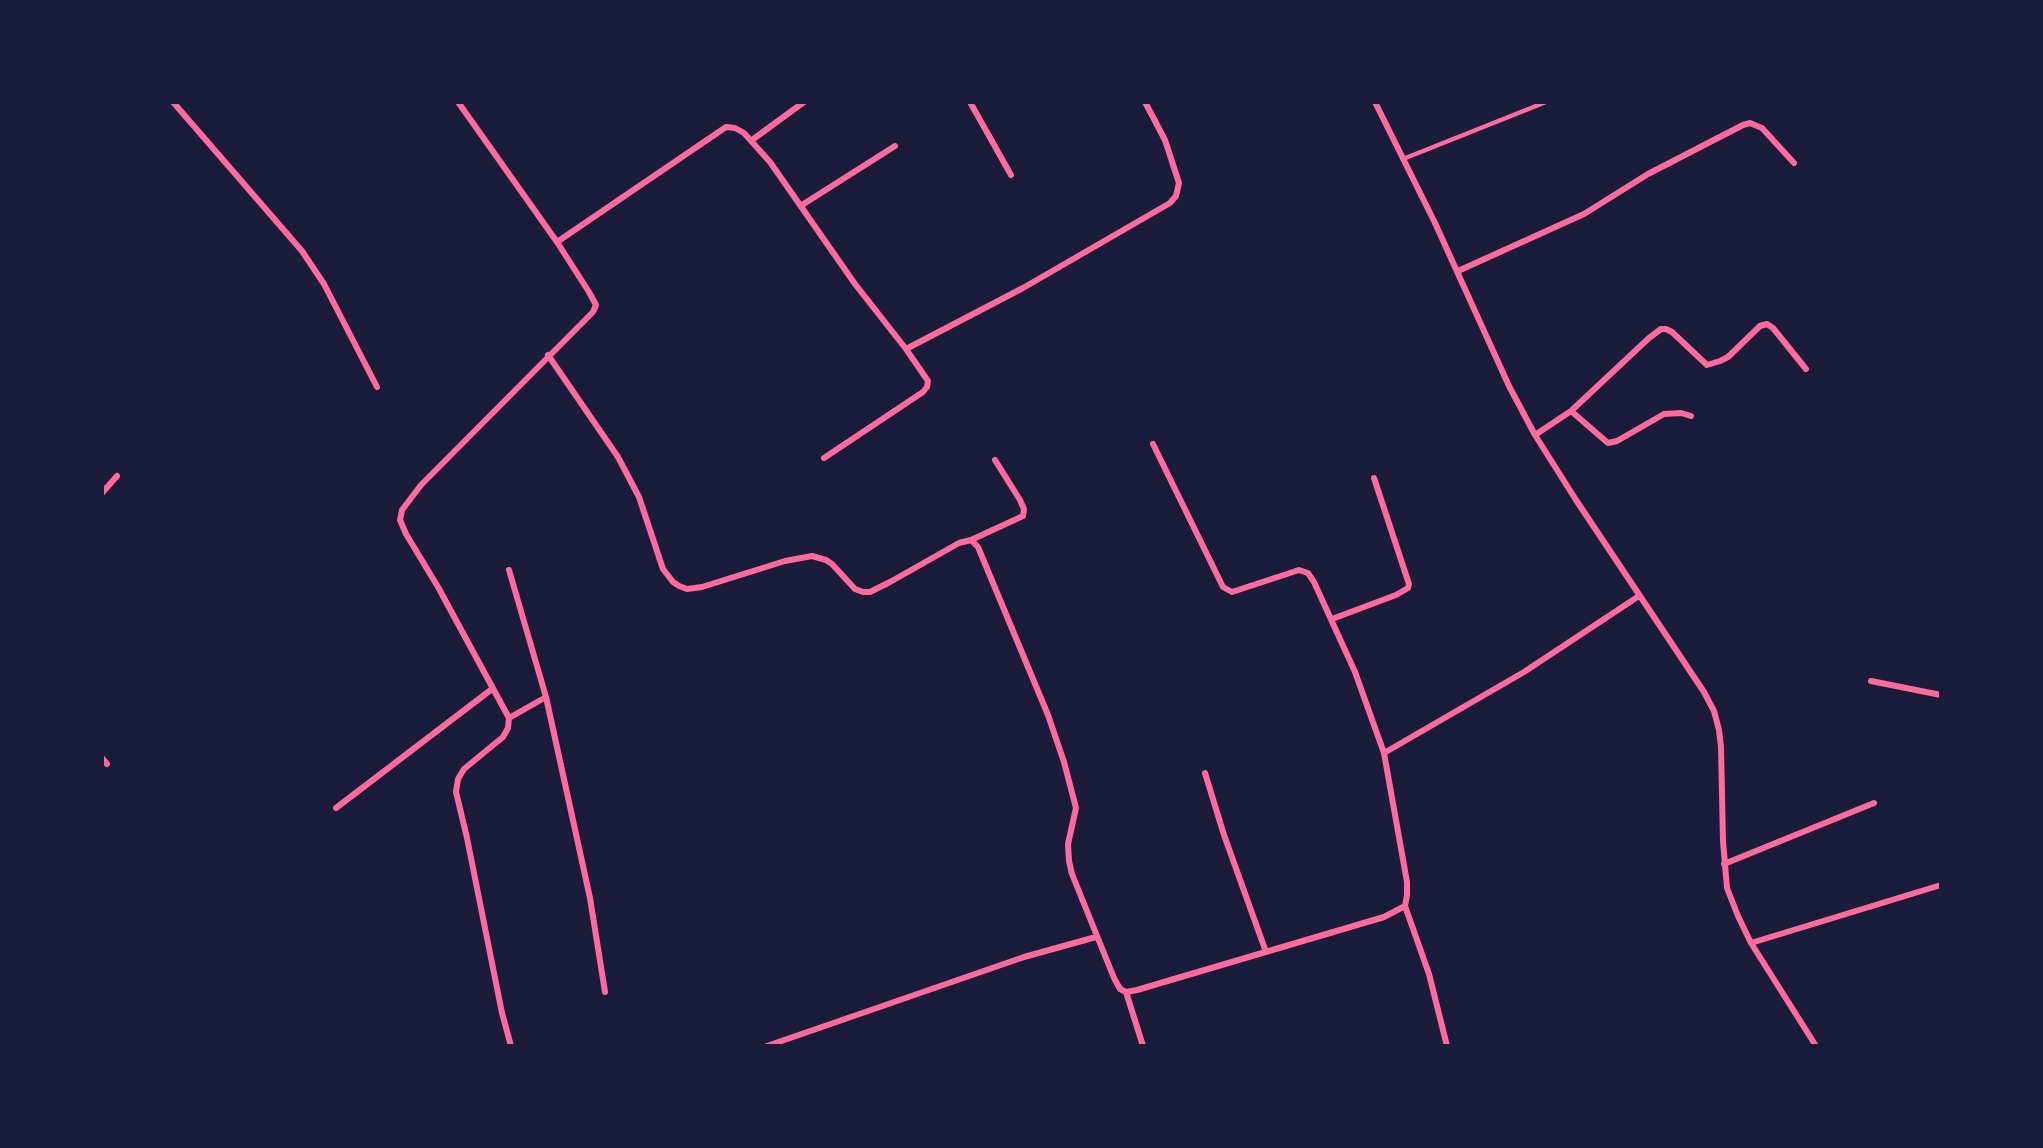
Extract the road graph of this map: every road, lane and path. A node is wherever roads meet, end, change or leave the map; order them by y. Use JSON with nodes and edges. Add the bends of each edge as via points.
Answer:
{"nodes":[{"id":1,"x":173,"y":102,"type":"edge"},
{"id":2,"x":458,"y":102,"type":"edge"},
{"id":3,"x":804,"y":102,"type":"edge"},
{"id":4,"x":970,"y":102,"type":"edge"},
{"id":5,"x":1145,"y":102,"type":"edge"},
{"id":6,"x":1375,"y":102,"type":"edge"},
{"id":7,"x":1546,"y":102,"type":"edge"},
{"id":8,"x":752,"y":140,"type":"junction"},
{"id":9,"x":896,"y":146,"type":"dead end"},
{"id":10,"x":1403,"y":159,"type":"junction"},
{"id":11,"x":1794,"y":163,"type":"dead end"},
{"id":12,"x":1011,"y":175,"type":"dead end"},
{"id":13,"x":802,"y":205,"type":"junction"},
{"id":14,"x":557,"y":242,"type":"junction"},
{"id":15,"x":1458,"y":271,"type":"junction"},
{"id":16,"x":906,"y":349,"type":"junction"},
{"id":17,"x":548,"y":355,"type":"junction"},
{"id":18,"x":1806,"y":369,"type":"dead end"},
{"id":19,"x":377,"y":387,"type":"dead end"},
{"id":20,"x":1571,"y":411,"type":"junction"},
{"id":21,"x":1691,"y":416,"type":"dead end"},
{"id":22,"x":1535,"y":435,"type":"junction"},
{"id":23,"x":1153,"y":444,"type":"dead end"},
{"id":24,"x":824,"y":458,"type":"dead end"},
{"id":25,"x":995,"y":460,"type":"dead end"},
{"id":26,"x":117,"y":476,"type":"dead end"},
{"id":27,"x":1374,"y":478,"type":"dead end"},
{"id":28,"x":102,"y":493,"type":"edge"},
{"id":29,"x":971,"y":540,"type":"junction"},
{"id":30,"x":509,"y":570,"type":"dead end"},
{"id":31,"x":1639,"y":596,"type":"junction"},
{"id":32,"x":1332,"y":619,"type":"junction"},
{"id":33,"x":1871,"y":681,"type":"dead end"},
{"id":34,"x":492,"y":689,"type":"junction"},
{"id":35,"x":1941,"y":695,"type":"edge"},
{"id":36,"x":546,"y":697,"type":"junction"},
{"id":37,"x":509,"y":718,"type":"junction"},
{"id":38,"x":1384,"y":753,"type":"junction"},
{"id":39,"x":1205,"y":773,"type":"dead end"},
{"id":40,"x":1874,"y":803,"type":"dead end"},
{"id":41,"x":336,"y":808,"type":"dead end"},
{"id":42,"x":1724,"y":864,"type":"junction"},
{"id":43,"x":1941,"y":885,"type":"edge"},
{"id":44,"x":1405,"y":906,"type":"junction"},
{"id":45,"x":1096,"y":937,"type":"junction"},
{"id":46,"x":1751,"y":943,"type":"junction"},
{"id":47,"x":1266,"y":952,"type":"junction"},
{"id":48,"x":605,"y":992,"type":"dead end"},
{"id":49,"x":1126,"y":992,"type":"junction"},
{"id":50,"x":511,"y":1046,"type":"edge"},
{"id":51,"x":767,"y":1046,"type":"edge"},
{"id":52,"x":1143,"y":1046,"type":"edge"},
{"id":53,"x":1447,"y":1046,"type":"edge"},
{"id":54,"x":1816,"y":1046,"type":"edge"}],
"edges":[{"from":1,"to":19,"type":"street","via":[[302,251],[324,284]]},
{"from":2,"to":14,"type":"street"},
{"from":3,"to":8,"type":"street"},
{"from":4,"to":12,"type":"street"},
{"from":5,"to":16,"type":"street","via":[[1165,140],[1179,183],[1170,203],[1023,288]]},
{"from":6,"to":10,"type":"street"},
{"from":7,"to":10,"type":"lane"},
{"from":8,"to":13,"type":"street"},
{"from":8,"to":14,"type":"street","via":[[735,128],[726,127]]},
{"from":9,"to":13,"type":"street"},
{"from":10,"to":15,"type":"street"},
{"from":11,"to":15,"type":"street","via":[[1762,128],[1750,123],[1743,125],[1648,174],[1584,214]]},
{"from":13,"to":16,"type":"street","via":[[855,284]]},
{"from":14,"to":17,"type":"street","via":[[596,305]]},
{"from":15,"to":22,"type":"street"},
{"from":16,"to":24,"type":"street","via":[[924,373],[927,387]]},
{"from":17,"to":29,"type":"street","via":[[618,457],[639,497],[663,568],[678,586],[702,587],[812,556],[832,564],[855,589],[870,591]]},
{"from":17,"to":34,"type":"street","via":[[421,485],[402,510],[400,520]]},
{"from":18,"to":20,"type":"street","via":[[1767,324],[1728,357],[1707,364],[1672,333],[1661,329]]},
{"from":20,"to":21,"type":"street","via":[[1608,443],[1664,414]]},
{"from":20,"to":22,"type":"street"},
{"from":22,"to":31,"type":"street"},
{"from":23,"to":32,"type":"street","via":[[1223,587],[1232,592],[1299,570],[1308,573]]},
{"from":25,"to":29,"type":"street","via":[[1020,500],[1023,516]]},
{"from":26,"to":28,"type":"street"},
{"from":27,"to":32,"type":"street","via":[[1408,588]]},
{"from":29,"to":45,"type":"street","via":[[989,571],[1064,762],[1076,808],[1068,844],[1069,861]]},
{"from":30,"to":36,"type":"street"},
{"from":31,"to":38,"type":"street","via":[[1524,672]]},
{"from":31,"to":42,"type":"street","via":[[1713,711],[1721,747]]},
{"from":32,"to":38,"type":"street"},
{"from":33,"to":35,"type":"street"},
{"from":34,"to":37,"type":"street"},
{"from":34,"to":41,"type":"street"},
{"from":36,"to":37,"type":"street"},
{"from":36,"to":48,"type":"street","via":[[590,898]]},
{"from":37,"to":50,"type":"street","via":[[503,737],[464,769],[456,792]]},
{"from":38,"to":44,"type":"street","via":[[1407,882]]},
{"from":39,"to":47,"type":"street"},
{"from":40,"to":42,"type":"street"},
{"from":42,"to":46,"type":"street","via":[[1727,888]]},
{"from":43,"to":46,"type":"street"},
{"from":44,"to":47,"type":"street","via":[[1384,917]]},
{"from":44,"to":53,"type":"street","via":[[1429,974]]},
{"from":45,"to":49,"type":"street","via":[[1120,989]]},
{"from":45,"to":51,"type":"street","via":[[1013,961]]},
{"from":46,"to":54,"type":"street"},
{"from":47,"to":49,"type":"street"},
{"from":49,"to":52,"type":"street"}]}
